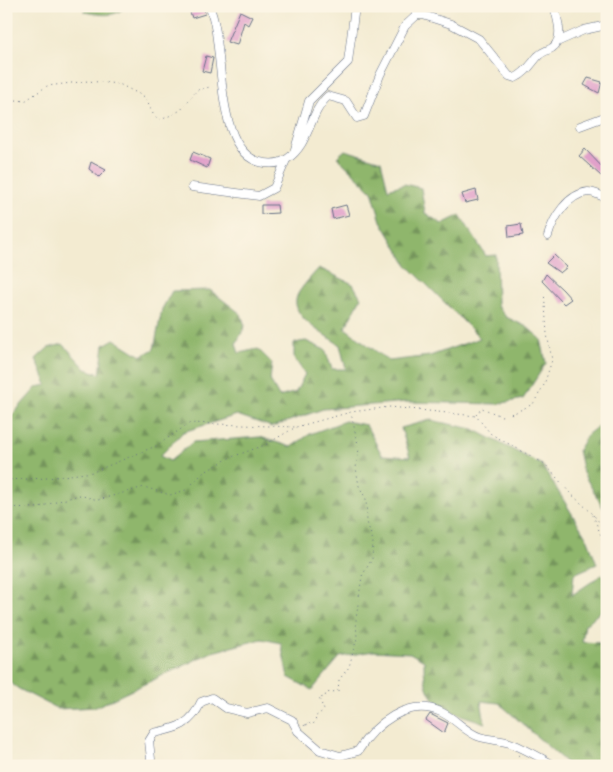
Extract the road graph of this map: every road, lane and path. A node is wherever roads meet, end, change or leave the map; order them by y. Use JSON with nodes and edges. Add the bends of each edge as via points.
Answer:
{"nodes":[{"id":1,"x":209,"y":6,"type":"edge"},
{"id":2,"x":355,"y":6,"type":"edge"},
{"id":3,"x":554,"y":6,"type":"edge"},
{"id":4,"x":607,"y":25,"type":"edge"},
{"id":5,"x":558,"y":42,"type":"junction"},
{"id":6,"x":210,"y":87,"type":"dead end"},
{"id":7,"x":6,"y":99,"type":"edge"},
{"id":8,"x":607,"y":116,"type":"edge"},
{"id":9,"x":580,"y":126,"type":"dead end"},
{"id":10,"x":294,"y":153,"type":"junction"},
{"id":11,"x":286,"y":160,"type":"junction"},
{"id":12,"x":192,"y":187,"type":"dead end"},
{"id":13,"x":607,"y":198,"type":"edge"},
{"id":14,"x":548,"y":236,"type":"dead end"},
{"id":15,"x":544,"y":290,"type":"dead end"},
{"id":16,"x":350,"y":412,"type":"junction"},
{"id":17,"x":476,"y":416,"type":"junction"},
{"id":18,"x":296,"y":427,"type":"junction"},
{"id":19,"x":6,"y":470,"type":"edge"},
{"id":20,"x":6,"y":480,"type":"edge"},
{"id":21,"x":10,"y":480,"type":"junction"},
{"id":22,"x":6,"y":507,"type":"edge"},
{"id":23,"x":592,"y":512,"type":"junction"},
{"id":24,"x":607,"y":532,"type":"edge"},
{"id":25,"x":607,"y":551,"type":"edge"},
{"id":26,"x":296,"y":727,"type":"junction"},
{"id":27,"x":149,"y":766,"type":"edge"},
{"id":28,"x":555,"y":766,"type":"edge"}],
"edges":[{"from":1,"to":11,"type":"street","via":[[214,16],[221,61],[222,93],[234,139],[239,148],[260,163],[275,164]]},
{"from":2,"to":10,"type":"street","via":[[348,62],[309,101]]},
{"from":3,"to":5,"type":"street"},
{"from":4,"to":5,"type":"street","via":[[584,30]]},
{"from":5,"to":10,"type":"street","via":[[542,52],[526,71],[515,78],[509,76],[479,39],[451,24],[417,15],[405,26],[364,116],[357,118],[346,101],[328,96],[321,102],[307,136]]},
{"from":6,"to":7,"type":"path","via":[[197,90],[181,110],[161,120],[154,116],[145,97],[119,84],[88,81],[47,86],[25,101]]},
{"from":8,"to":9,"type":"street"},
{"from":10,"to":11,"type":"street"},
{"from":11,"to":12,"type":"street","via":[[274,188],[259,196]]},
{"from":13,"to":14,"type":"street","via":[[590,192],[579,194],[557,213]]},
{"from":15,"to":17,"type":"path","via":[[552,360],[544,385],[533,404],[514,413],[501,416],[482,408]]},
{"from":16,"to":17,"type":"path","via":[[390,407]]},
{"from":16,"to":18,"type":"path"},
{"from":16,"to":26,"type":"path","via":[[360,449],[356,468],[366,499],[367,522],[373,541],[372,559],[362,576],[356,638],[349,667],[339,680],[338,691],[319,698],[324,710],[315,717],[316,722],[310,725],[308,722],[303,728],[300,722]]},
{"from":17,"to":23,"type":"path","via":[[491,434],[545,464]]},
{"from":18,"to":21,"type":"path","via":[[190,424],[156,446],[93,472]]},
{"from":18,"to":22,"type":"path","via":[[266,445],[229,458],[203,473],[186,490],[170,495],[144,487],[98,500],[79,495],[36,508]]},
{"from":19,"to":21,"type":"path"},
{"from":20,"to":21,"type":"path"},
{"from":23,"to":24,"type":"path"},
{"from":23,"to":25,"type":"path"},
{"from":26,"to":27,"type":"street","via":[[292,720],[268,708],[247,713],[226,708],[212,698],[202,702],[195,716],[182,725],[154,732],[149,741]]},
{"from":26,"to":28,"type":"street","via":[[320,750],[340,756],[358,751],[385,720],[420,707],[441,712],[479,737],[511,743]]}]}
